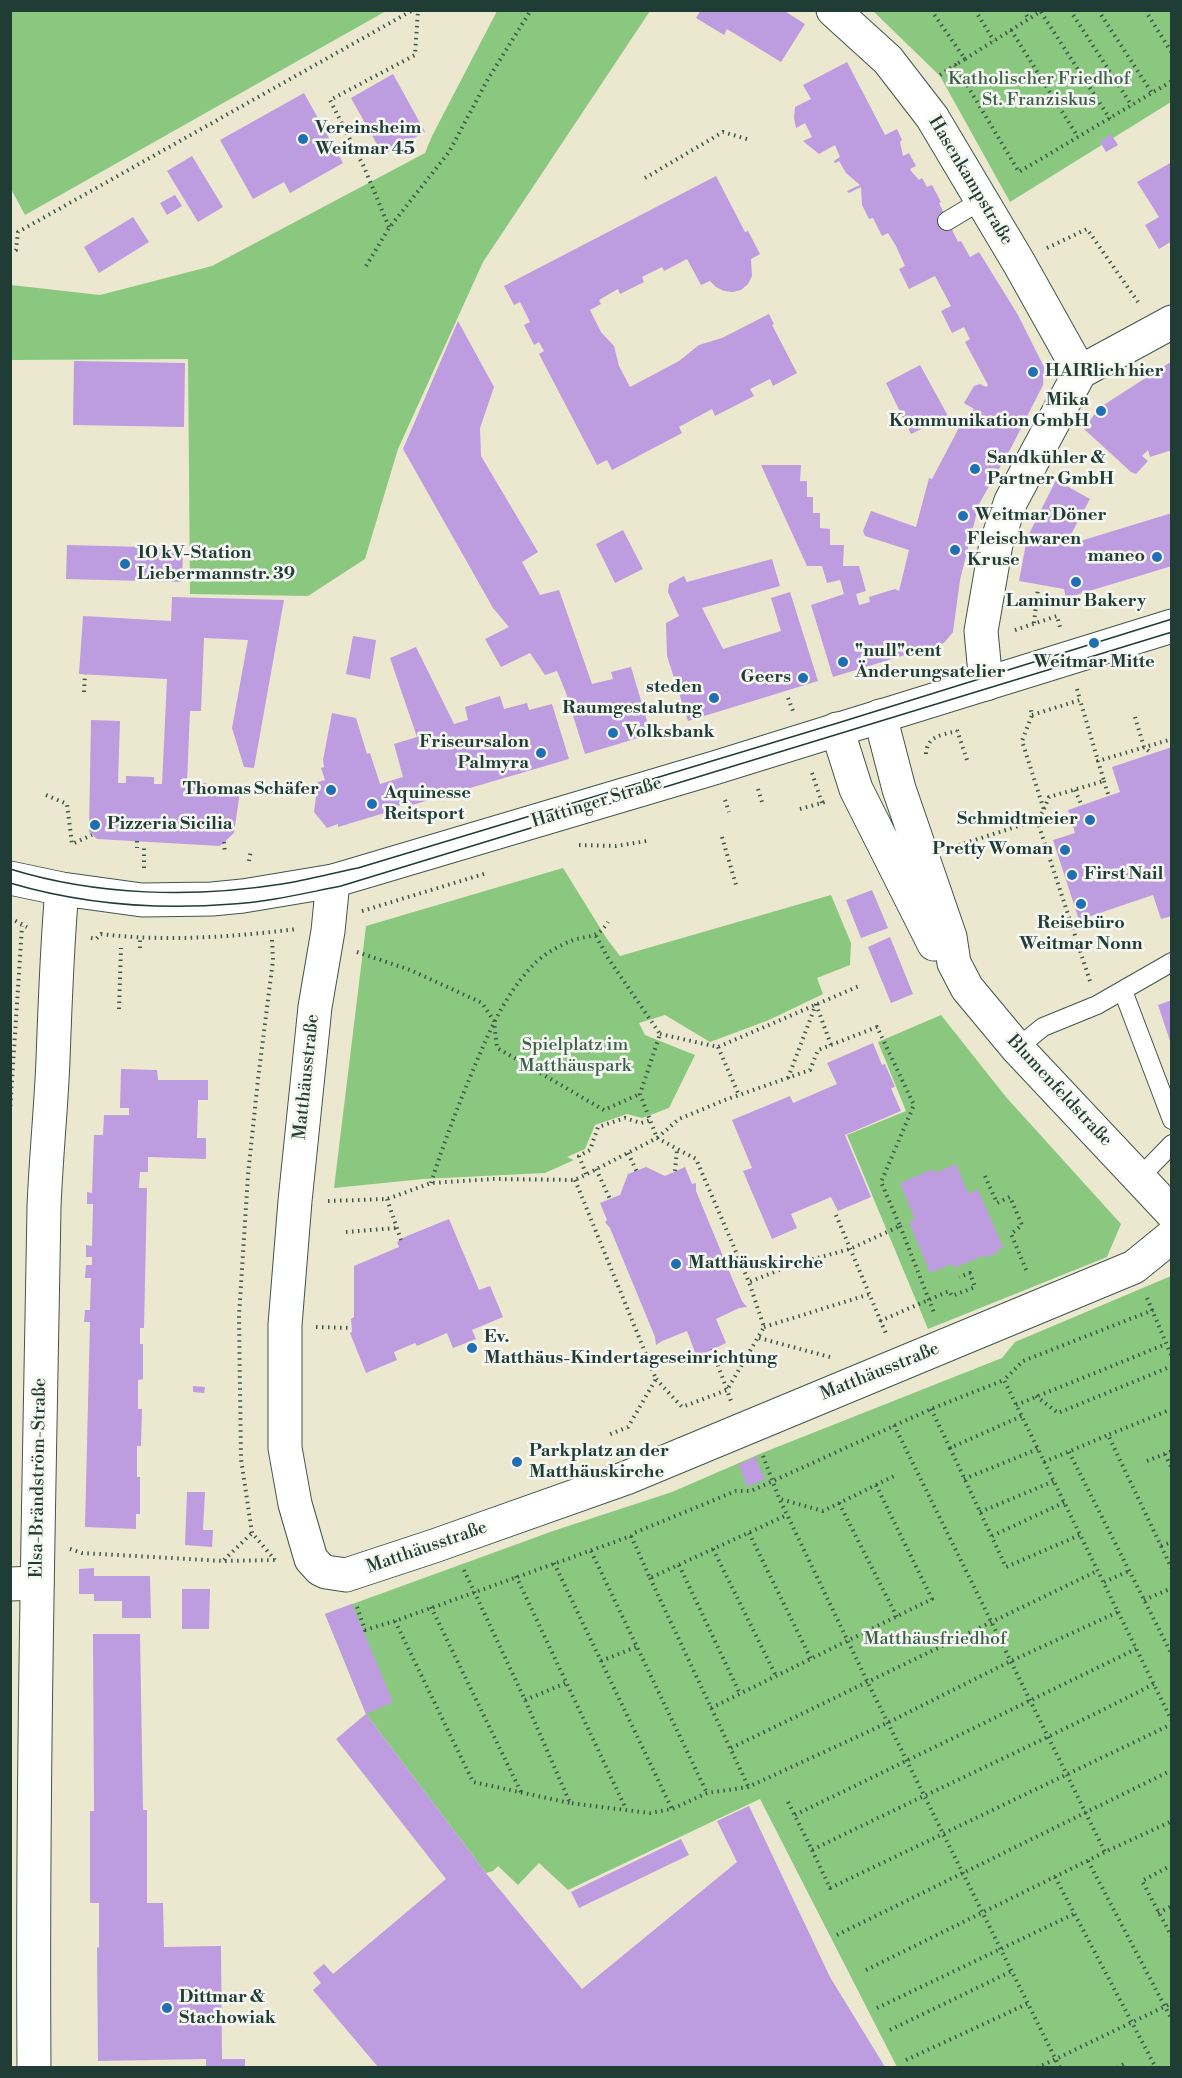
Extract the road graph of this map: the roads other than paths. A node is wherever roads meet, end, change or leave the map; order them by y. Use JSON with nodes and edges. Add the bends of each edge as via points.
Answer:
{"nodes":[{"id":1,"x":833,"y":10,"type":"edge"},
{"id":2,"x":982,"y":200,"type":"junction"},
{"id":3,"x":947,"y":221,"type":"dead end"},
{"id":4,"x":1172,"y":322,"type":"edge"},
{"id":5,"x":1080,"y":372,"type":"junction"},
{"id":6,"x":1172,"y":626,"type":"edge"},
{"id":7,"x":986,"y":684,"type":"junction"},
{"id":8,"x":880,"y":716,"type":"junction"},
{"id":9,"x":837,"y":729,"type":"junction"},
{"id":10,"x":10,"y":878,"type":"edge"},
{"id":11,"x":333,"y":881,"type":"junction"},
{"id":12,"x":62,"y":889,"type":"junction"},
{"id":13,"x":1172,"y":962,"type":"edge"},
{"id":14,"x":954,"y":963,"type":"junction"},
{"id":15,"x":1124,"y":991,"type":"junction"},
{"id":16,"x":1017,"y":1048,"type":"junction"},
{"id":17,"x":1172,"y":1120,"type":"edge"},
{"id":18,"x":1172,"y":1144,"type":"edge"},
{"id":19,"x":1139,"y":1178,"type":"junction"},
{"id":20,"x":1172,"y":1213,"type":"edge"},
{"id":21,"x":1172,"y":1236,"type":"edge"},
{"id":22,"x":24,"y":1584,"type":"edge"},
{"id":23,"x":34,"y":2067,"type":"edge"}],
"edges":[{"from":1,"to":2,"type":"street","name":"Hasenkampstraße","via":[[888,60],[914,92]]},
{"from":2,"to":3,"type":"lane"},
{"from":2,"to":5,"type":"street","name":"Hasenkampstraße"},
{"from":4,"to":5,"type":"street"},
{"from":5,"to":7,"type":"street","via":[[1011,501],[996,544],[981,631]]},
{"from":6,"to":7,"type":"street","name":"Hattinger Straße"},
{"from":7,"to":8,"type":"street","name":"Hattinger Straße"},
{"from":8,"to":9,"type":"street","name":"Hattinger Straße"},
{"from":8,"to":14,"type":"street","name":"Blumenfeldstraße","via":[[899,789],[950,937]]},
{"from":9,"to":11,"type":"street","name":"Hattinger Straße"},
{"from":9,"to":14,"type":"street","name":"Blumenfeldstraße","via":[[856,789],[937,951]]},
{"from":10,"to":12,"type":"street","name":"Hattinger Straße"},
{"from":11,"to":12,"type":"street","name":"Hattinger Straße","via":[[212,899],[142,900]]},
{"from":11,"to":21,"type":"street","name":"Matthäusstraße","via":[[294,1201],[285,1325],[285,1448],[310,1559],[326,1572],[346,1575],[626,1478],[1134,1267]]},
{"from":12,"to":22,"type":"street","name":"Elsa-Brändström-Straße","via":[[46,1153],[38,1538]]},
{"from":13,"to":15,"type":"lane"},
{"from":14,"to":16,"type":"street","name":"Blumenfeldstraße","via":[[967,988]]},
{"from":15,"to":16,"type":"lane","via":[[1043,1027]]},
{"from":15,"to":17,"type":"lane"},
{"from":16,"to":19,"type":"street","name":"Blumenfeldstraße"},
{"from":18,"to":19,"type":"lane"},
{"from":19,"to":20,"type":"street","name":"Blumenfeldstraße"},
{"from":22,"to":23,"type":"street","name":"Elsa-Brändström-Straße"}]}
